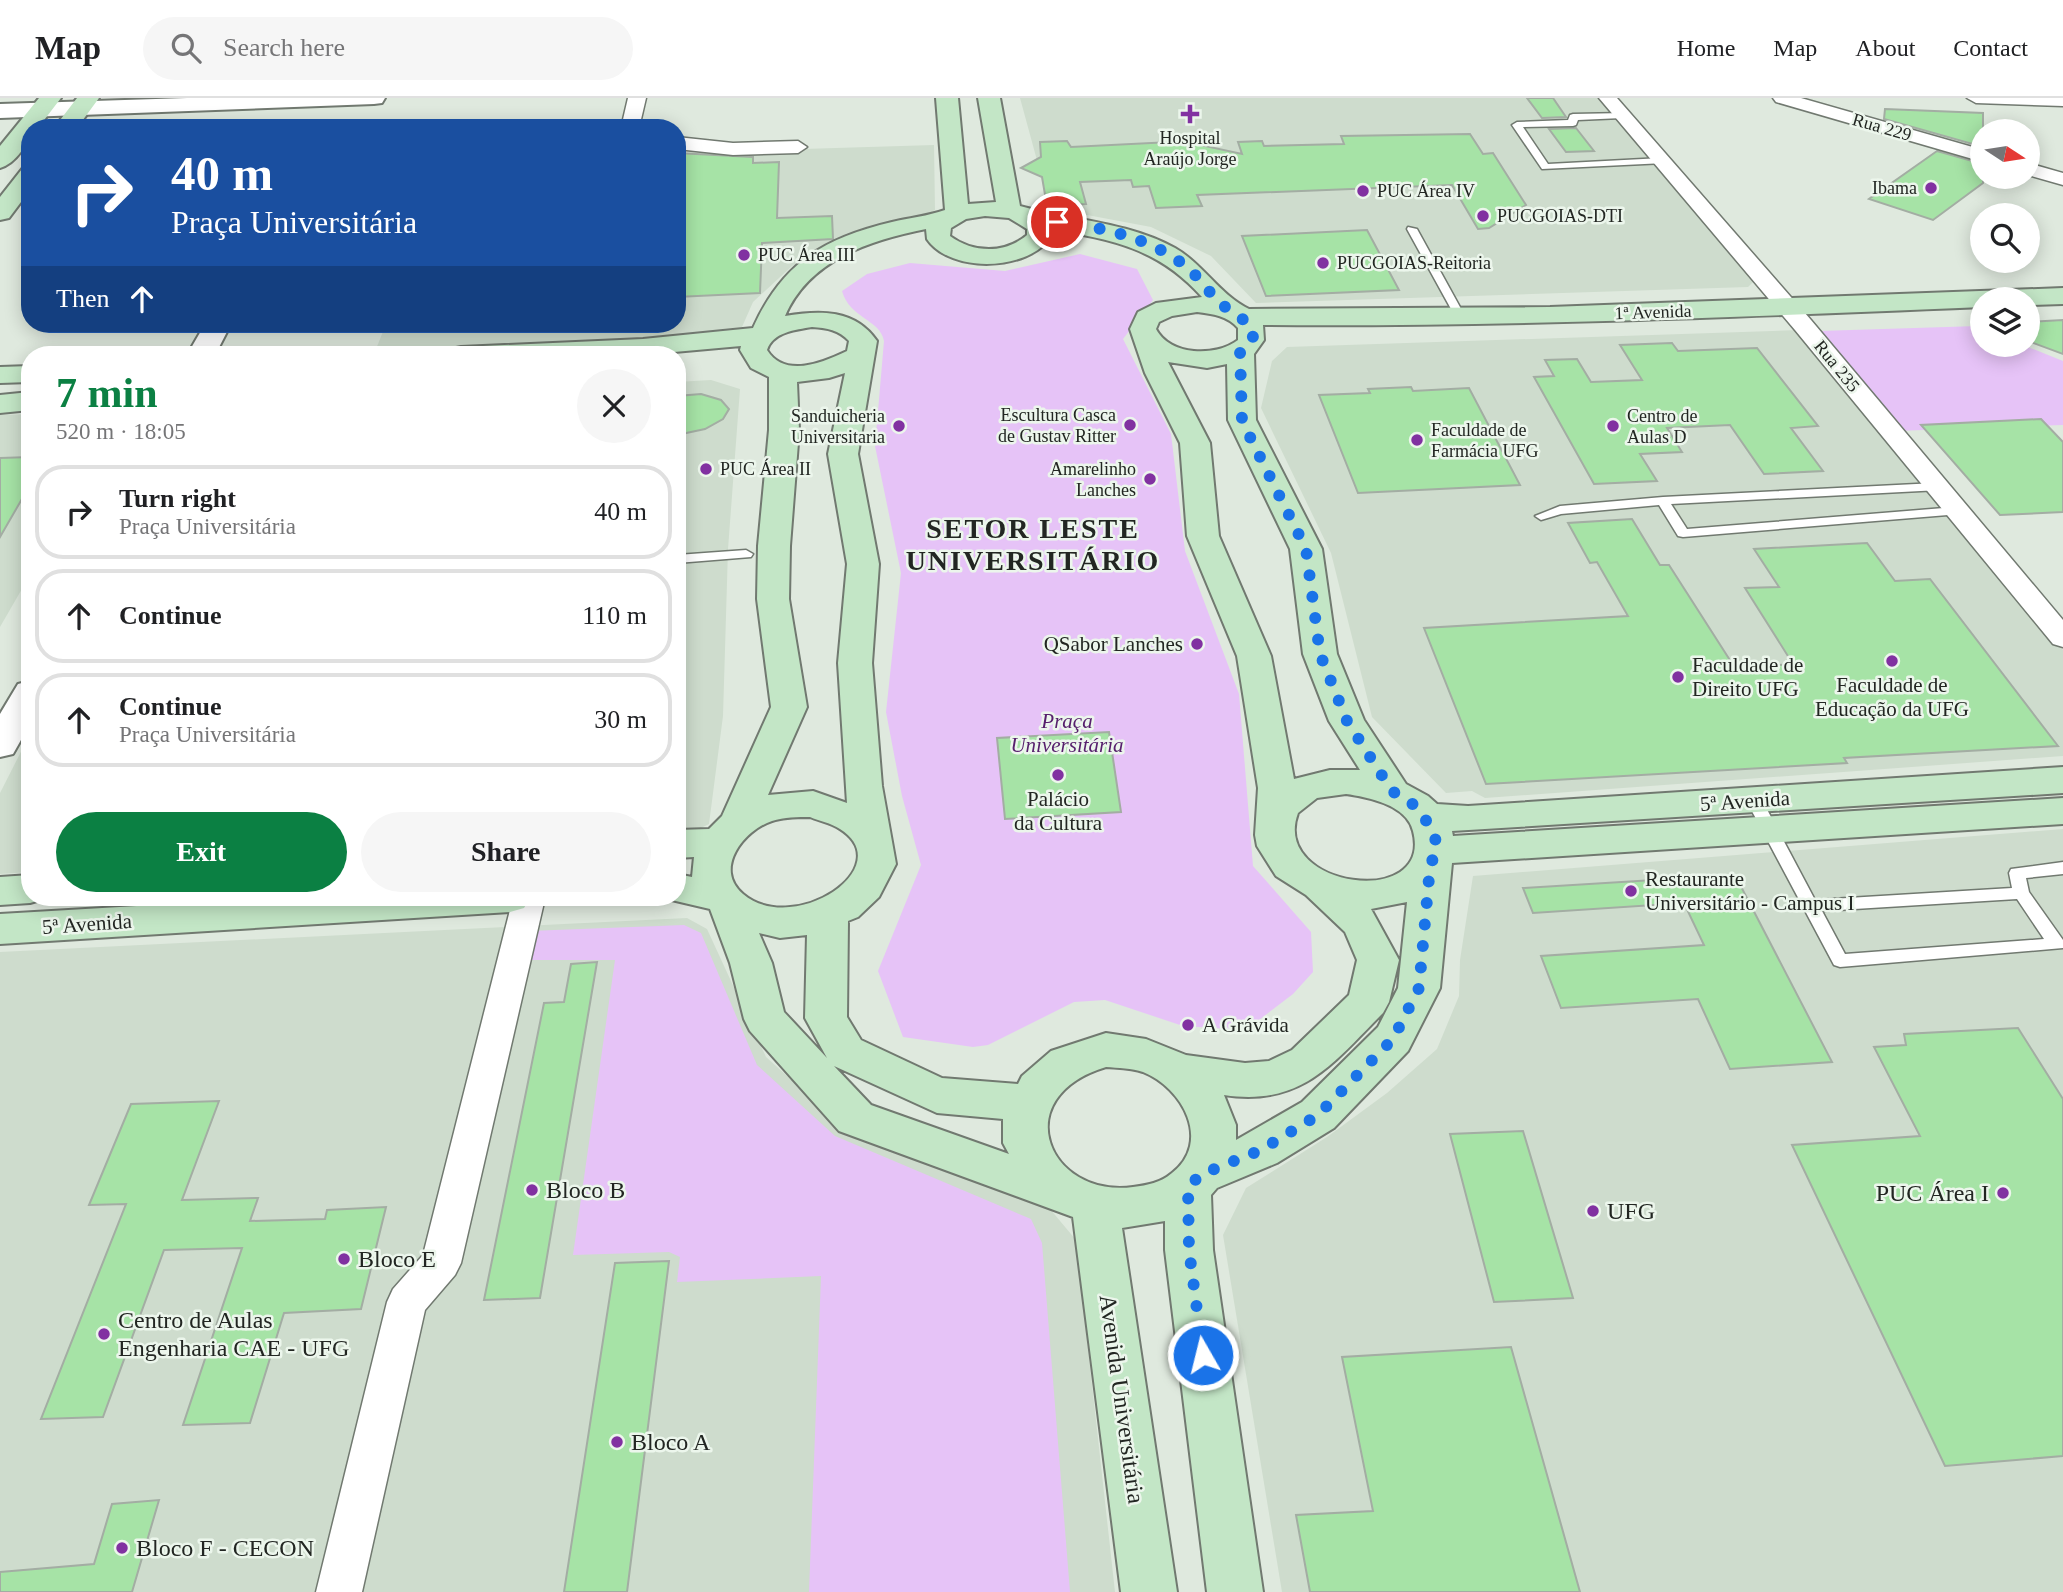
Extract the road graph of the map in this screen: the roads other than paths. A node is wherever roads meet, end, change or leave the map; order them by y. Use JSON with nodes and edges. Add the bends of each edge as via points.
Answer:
{"nodes":[{"id":1,"x":374,"y":98,"type":"edge"},
{"id":2,"x":637,"y":98,"type":"edge"},
{"id":3,"x":947,"y":98,"type":"edge"},
{"id":4,"x":989,"y":98,"type":"edge"},
{"id":5,"x":1608,"y":98,"type":"edge"},
{"id":6,"x":1782,"y":98,"type":"edge"},
{"id":7,"x":1976,"y":98,"type":"edge"},
{"id":8,"x":2063,"y":101,"type":"edge"},
{"id":9,"x":84,"y":103,"type":"edge"},
{"id":10,"x":45,"y":104,"type":"edge"},
{"id":11,"x":321,"y":109,"type":"edge"},
{"id":12,"x":0,"y":111,"type":"edge"},
{"id":13,"x":1622,"y":115,"type":"junction"},
{"id":14,"x":33,"y":119,"type":"edge"},
{"id":15,"x":72,"y":119,"type":"edge"},
{"id":16,"x":632,"y":119,"type":"edge"},
{"id":17,"x":21,"y":135,"type":"edge"},
{"id":18,"x":686,"y":144,"type":"edge"},
{"id":19,"x":798,"y":147,"type":"dead end"},
{"id":20,"x":1970,"y":152,"type":"edge"},
{"id":21,"x":1662,"y":161,"type":"junction"},
{"id":22,"x":0,"y":162,"type":"edge"},
{"id":23,"x":2040,"y":173,"type":"edge"},
{"id":24,"x":2063,"y":180,"type":"edge"},
{"id":25,"x":21,"y":186,"type":"edge"},
{"id":26,"x":0,"y":213,"type":"edge"},
{"id":27,"x":1019,"y":213,"type":"junction"},
{"id":28,"x":952,"y":216,"type":"junction"},
{"id":29,"x":1412,"y":229,"type":"dead end"},
{"id":30,"x":1033,"y":243,"type":"junction"},
{"id":31,"x":945,"y":245,"type":"junction"},
{"id":32,"x":2063,"y":296,"type":"edge"},
{"id":33,"x":1165,"y":308,"type":"junction"},
{"id":34,"x":2063,"y":313,"type":"edge"},
{"id":35,"x":2040,"y":314,"type":"edge"},
{"id":36,"x":1796,"y":316,"type":"junction"},
{"id":37,"x":1970,"y":317,"type":"edge"},
{"id":38,"x":1461,"y":318,"type":"junction"},
{"id":39,"x":837,"y":322,"type":"junction"},
{"id":40,"x":1258,"y":336,"type":"junction"},
{"id":41,"x":1146,"y":341,"type":"junction"},
{"id":42,"x":766,"y":350,"type":"junction"},
{"id":43,"x":686,"y":351,"type":"edge"},
{"id":44,"x":860,"y":355,"type":"junction"},
{"id":45,"x":686,"y":364,"type":"edge"},
{"id":46,"x":21,"y":374,"type":"edge"},
{"id":47,"x":0,"y":375,"type":"edge"},
{"id":48,"x":21,"y":402,"type":"edge"},
{"id":49,"x":0,"y":404,"type":"edge"},
{"id":50,"x":1936,"y":488,"type":"junction"},
{"id":51,"x":1850,"y":494,"type":"junction"},
{"id":52,"x":1663,"y":501,"type":"junction"},
{"id":53,"x":1956,"y":511,"type":"junction"},
{"id":54,"x":1541,"y":516,"type":"dead end"},
{"id":55,"x":1872,"y":518,"type":"junction"},
{"id":56,"x":746,"y":554,"type":"dead end"},
{"id":57,"x":686,"y":558,"type":"edge"},
{"id":58,"x":2063,"y":638,"type":"edge"},
{"id":59,"x":21,"y":708,"type":"edge"},
{"id":60,"x":0,"y":745,"type":"edge"},
{"id":61,"x":2063,"y":780,"type":"edge"},
{"id":62,"x":1392,"y":791,"type":"junction"},
{"id":63,"x":2063,"y":811,"type":"edge"},
{"id":64,"x":1276,"y":814,"type":"junction"},
{"id":65,"x":1762,"y":815,"type":"junction"},
{"id":66,"x":728,"y":833,"type":"junction"},
{"id":67,"x":873,"y":838,"type":"junction"},
{"id":68,"x":686,"y":842,"type":"edge"},
{"id":69,"x":1431,"y":845,"type":"junction"},
{"id":70,"x":2063,"y":869,"type":"edge"},
{"id":71,"x":1321,"y":887,"type":"junction"},
{"id":72,"x":21,"y":890,"type":"edge"},
{"id":73,"x":686,"y":890,"type":"edge"},
{"id":74,"x":0,"y":891,"type":"edge"},
{"id":75,"x":2021,"y":892,"type":"junction"},
{"id":76,"x":724,"y":901,"type":"junction"},
{"id":77,"x":378,"y":906,"type":"edge"},
{"id":78,"x":527,"y":906,"type":"edge"},
{"id":79,"x":1810,"y":906,"type":"junction"},
{"id":80,"x":828,"y":915,"type":"junction"},
{"id":81,"x":0,"y":929,"type":"edge"},
{"id":82,"x":2060,"y":948,"type":"edge"},
{"id":83,"x":1179,"y":1071,"type":"junction"},
{"id":84,"x":1030,"y":1103,"type":"junction"},
{"id":85,"x":1194,"y":1182,"type":"junction"},
{"id":86,"x":1079,"y":1200,"type":"junction"},
{"id":87,"x":339,"y":1592,"type":"edge"},
{"id":88,"x":1149,"y":1592,"type":"edge"},
{"id":89,"x":1235,"y":1592,"type":"edge"}],
"edges":[{"from":1,"to":11,"type":"street"},
{"from":2,"to":16,"type":"street"},
{"from":3,"to":28,"type":"main road"},
{"from":4,"to":27,"type":"main road"},
{"from":5,"to":13,"type":"street","name":"Rua 235"},
{"from":6,"to":20,"type":"street","name":"Rua 229"},
{"from":7,"to":8,"type":"street"},
{"from":9,"to":10,"type":"street"},
{"from":9,"to":11,"type":"street"},
{"from":9,"to":15,"type":"main road"},
{"from":10,"to":12,"type":"street"},
{"from":10,"to":14,"type":"main road"},
{"from":13,"to":21,"type":"street","name":"Rua 235"},
{"from":13,"to":21,"type":"lane","via":[[1517,125],[1545,167]]},
{"from":17,"to":22,"type":"main road"},
{"from":18,"to":19,"type":"street","via":[[733,149]]},
{"from":21,"to":36,"type":"street","name":"Rua 235"},
{"from":23,"to":24,"type":"street"},
{"from":25,"to":26,"type":"main road"},
{"from":27,"to":28,"type":"main road","via":[[981,209]]},
{"from":27,"to":30,"type":"main road","via":[[1040,230]]},
{"from":27,"to":40,"type":"main road","via":[[1094,228],[1156,247],[1205,283]]},
{"from":28,"to":31,"type":"main road","via":[[937,232]]},
{"from":28,"to":42,"type":"main road","via":[[854,240],[810,263],[789,284],[771,316]]},
{"from":29,"to":38,"type":"lane"},
{"from":30,"to":31,"type":"main road","via":[[1022,250],[990,255]]},
{"from":30,"to":33,"type":"main road","via":[[1074,240],[1129,253],[1167,278],[1170,298]]},
{"from":31,"to":39,"type":"main road","via":[[885,247],[845,265],[822,284],[817,299],[819,311]]},
{"from":32,"to":36,"type":"main road","name":"1ª Avenida"},
{"from":33,"to":40,"type":"main road","via":[[1214,306]]},
{"from":33,"to":41,"type":"main road","via":[[1144,322]]},
{"from":34,"to":35,"type":"main road"},
{"from":36,"to":37,"type":"main road","name":"1ª Avenida"},
{"from":36,"to":38,"type":"main road","name":"1ª Avenida"},
{"from":36,"to":40,"type":"main road","name":"1ª Avenida"},
{"from":36,"to":50,"type":"street","name":"Rua 235"},
{"from":38,"to":40,"type":"main road","name":"1ª Avenida"},
{"from":39,"to":42,"type":"main road","via":[[792,321]]},
{"from":39,"to":44,"type":"main road","via":[[860,334]]},
{"from":40,"to":41,"type":"main road","via":[[1225,356],[1189,359]]},
{"from":40,"to":62,"type":"main road","via":[[1242,421],[1306,549],[1320,654],[1347,721]]},
{"from":41,"to":64,"type":"main road","via":[[1195,443],[1203,536],[1254,656],[1277,788]]},
{"from":42,"to":43,"type":"main road"},
{"from":42,"to":44,"type":"main road","via":[[827,372]]},
{"from":42,"to":45,"type":"main road"},
{"from":42,"to":66,"type":"main road","via":[[784,429],[774,599],[789,707]]},
{"from":44,"to":67,"type":"main road","via":[[843,454],[863,564],[855,673],[863,786]]},
{"from":46,"to":47,"type":"main road"},
{"from":48,"to":49,"type":"main road"},
{"from":50,"to":51,"type":"lane"},
{"from":50,"to":53,"type":"street","name":"Rua 235"},
{"from":51,"to":52,"type":"lane"},
{"from":51,"to":55,"type":"lane"},
{"from":52,"to":54,"type":"lane","via":[[1560,510]]},
{"from":52,"to":55,"type":"lane","via":[[1683,533]]},
{"from":53,"to":55,"type":"lane"},
{"from":53,"to":58,"type":"street","name":"Rua 235"},
{"from":56,"to":57,"type":"lane"},
{"from":59,"to":60,"type":"street"},
{"from":61,"to":65,"type":"main road","name":"5ª Avenida"},
{"from":62,"to":64,"type":"main road","via":[[1370,783],[1323,782],[1303,789]]},
{"from":62,"to":69,"type":"main road","via":[[1405,798]]},
{"from":63,"to":65,"type":"main road","name":"5ª Avenida"},
{"from":64,"to":71,"type":"main road","via":[[1273,830],[1280,854],[1301,876]]},
{"from":65,"to":69,"type":"main road","name":"5ª Avenida","via":[[1486,849]]},
{"from":65,"to":79,"type":"lane"},
{"from":66,"to":67,"type":"main road","via":[[754,813],[786,804],[813,804],[859,821]]},
{"from":66,"to":68,"type":"main road"},
{"from":66,"to":76,"type":"main road","via":[[712,857],[711,874]]},
{"from":67,"to":80,"type":"main road","via":[[878,854],[866,889]]},
{"from":69,"to":71,"type":"main road","via":[[1416,881],[1397,891],[1346,894]]},
{"from":69,"to":85,"type":"main road","via":[[1419,988],[1393,1039],[1318,1115],[1261,1150]]},
{"from":70,"to":75,"type":"lane","via":[[2017,873]]},
{"from":71,"to":83,"type":"main road","via":[[1361,923],[1378,960],[1368,1002],[1307,1062],[1275,1078],[1245,1081]]},
{"from":72,"to":74,"type":"main road","name":"5ª Avenida"},
{"from":73,"to":76,"type":"main road"},
{"from":75,"to":79,"type":"lane"},
{"from":75,"to":82,"type":"lane"},
{"from":76,"to":80,"type":"main road","via":[[747,916],[773,922],[801,922]]},
{"from":76,"to":86,"type":"main road","via":[[751,963],[765,1019],[855,1118]]},
{"from":77,"to":81,"type":"main road","name":"5ª Avenida"},
{"from":78,"to":87,"type":"street","via":[[441,1263],[407,1302]]},
{"from":79,"to":82,"type":"lane","via":[[1840,961]]},
{"from":80,"to":84,"type":"main road","via":[[826,1018],[846,1052],[937,1095]]},
{"from":83,"to":84,"type":"main road","via":[[1158,1060],[1107,1050],[1068,1061]]},
{"from":83,"to":85,"type":"main road","via":[[1209,1108],[1215,1131],[1212,1153]]},
{"from":84,"to":86,"type":"main road","via":[[1025,1135],[1029,1152],[1037,1167]]},
{"from":85,"to":86,"type":"main road","via":[[1167,1200],[1143,1208],[1116,1209]]},
{"from":85,"to":89,"type":"main road","via":[[1189,1250]]},
{"from":86,"to":88,"type":"main road","name":"Avenida Universitária"}]}
